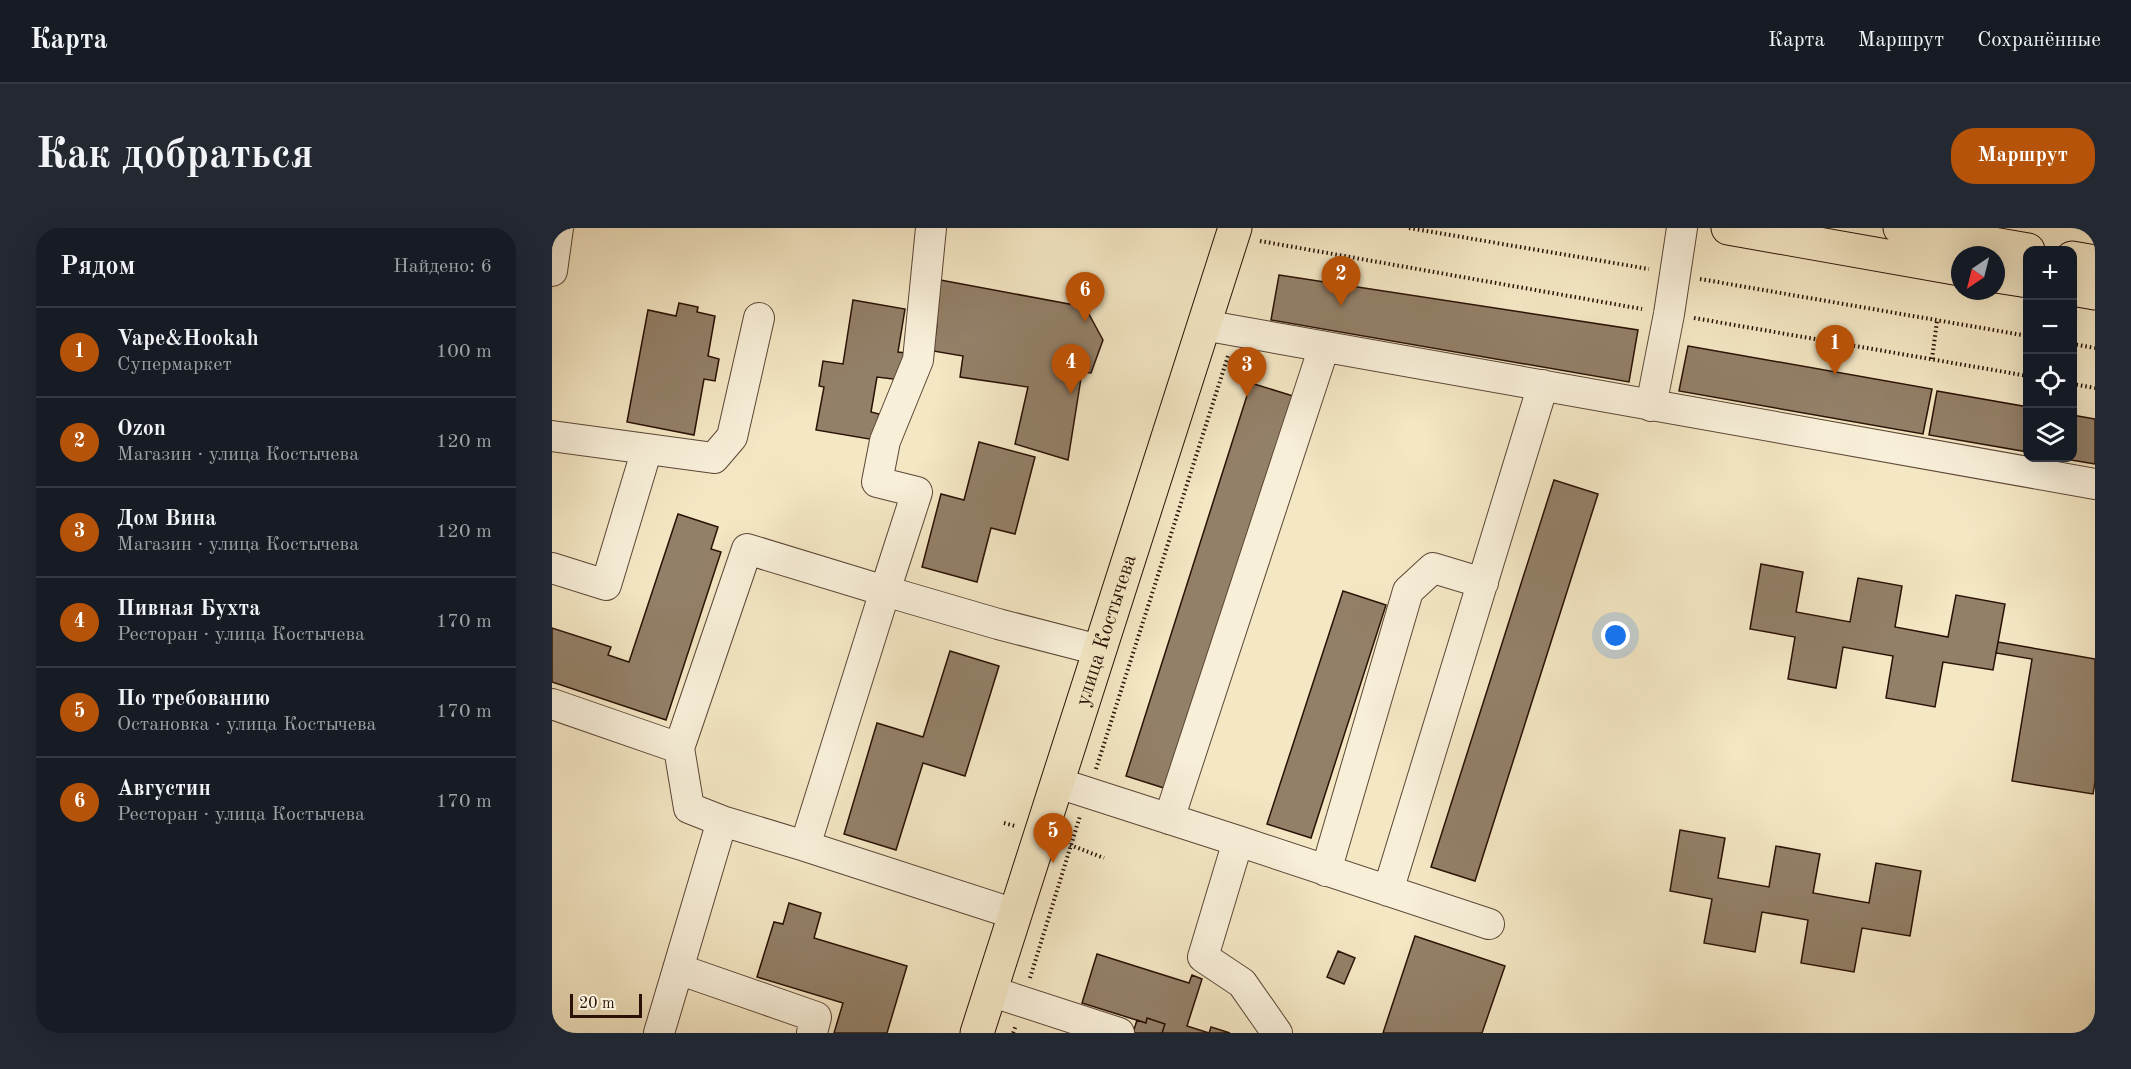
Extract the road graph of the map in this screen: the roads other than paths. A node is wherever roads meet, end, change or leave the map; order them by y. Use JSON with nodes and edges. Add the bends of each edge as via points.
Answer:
{"nodes":[{"id":1,"x":558,"y":228,"type":"edge"},
{"id":2,"x":931,"y":228,"type":"edge"},
{"id":3,"x":1682,"y":228,"type":"edge"},
{"id":4,"x":1728,"y":228,"type":"edge"},
{"id":5,"x":1900,"y":228,"type":"edge"},
{"id":6,"x":1251,"y":234,"type":"edge"},
{"id":7,"x":2023,"y":249,"type":"edge"},
{"id":8,"x":2077,"y":259,"type":"edge"},
{"id":9,"x":2095,"y":262,"type":"edge"},
{"id":10,"x":1951,"y":267,"type":"edge"},
{"id":11,"x":552,"y":271,"type":"edge"},
{"id":12,"x":2005,"y":277,"type":"edge"},
{"id":13,"x":2023,"y":280,"type":"edge"},
{"id":14,"x":2077,"y":290,"type":"edge"},
{"id":15,"x":2095,"y":293,"type":"edge"},
{"id":16,"x":759,"y":318,"type":"dead end"},
{"id":17,"x":1203,"y":325,"type":"junction"},
{"id":18,"x":1324,"y":347,"type":"junction"},
{"id":19,"x":1543,"y":386,"type":"junction"},
{"id":20,"x":1651,"y":406,"type":"junction"},
{"id":21,"x":552,"y":436,"type":"edge"},
{"id":22,"x":647,"y":449,"type":"junction"},
{"id":23,"x":2095,"y":484,"type":"edge"},
{"id":24,"x":552,"y":568,"type":"edge"},
{"id":25,"x":1483,"y":583,"type":"junction"},
{"id":26,"x":885,"y":591,"type":"junction"},
{"id":27,"x":1100,"y":650,"type":"junction"},
{"id":28,"x":552,"y":704,"type":"edge"},
{"id":29,"x":679,"y":748,"type":"junction"},
{"id":30,"x":1073,"y":787,"type":"junction"},
{"id":31,"x":1168,"y":819,"type":"junction"},
{"id":32,"x":722,"y":821,"type":"junction"},
{"id":33,"x":1238,"y":841,"type":"junction"},
{"id":34,"x":805,"y":846,"type":"junction"},
{"id":35,"x":1326,"y":871,"type":"junction"},
{"id":36,"x":1388,"y":891,"type":"junction"},
{"id":37,"x":1015,"y":914,"type":"junction"},
{"id":38,"x":1489,"y":924,"type":"dead end"},
{"id":39,"x":678,"y":969,"type":"junction"},
{"id":40,"x":990,"y":991,"type":"junction"},
{"id":41,"x":659,"y":1033,"type":"edge"},
{"id":42,"x":812,"y":1033,"type":"edge"},
{"id":43,"x":977,"y":1033,"type":"edge"},
{"id":44,"x":1119,"y":1033,"type":"edge"},
{"id":45,"x":1277,"y":1033,"type":"edge"}],
"edges":[{"from":1,"to":11,"type":"lane"},
{"from":2,"to":26,"type":"lane","via":[[918,360],[885,441],[878,482],[916,492]]},
{"from":3,"to":20,"type":"lane"},
{"from":4,"to":10,"type":"main road"},
{"from":5,"to":7,"type":"main road"},
{"from":6,"to":17,"type":"main road","name":"улица Костычева"},
{"from":8,"to":9,"type":"main road"},
{"from":12,"to":13,"type":"main road"},
{"from":14,"to":15,"type":"main road"},
{"from":16,"to":22,"type":"lane","via":[[732,437],[714,458]]},
{"from":17,"to":18,"type":"lane"},
{"from":17,"to":27,"type":"main road","name":"улица Костычева"},
{"from":18,"to":19,"type":"lane"},
{"from":18,"to":31,"type":"lane"},
{"from":19,"to":20,"type":"lane"},
{"from":19,"to":25,"type":"lane"},
{"from":20,"to":23,"type":"lane"},
{"from":21,"to":22,"type":"lane"},
{"from":22,"to":24,"type":"lane","via":[[606,585]]},
{"from":25,"to":35,"type":"lane","via":[[1433,568],[1408,591]]},
{"from":25,"to":36,"type":"lane"},
{"from":26,"to":27,"type":"lane"},
{"from":26,"to":29,"type":"lane","via":[[747,549]]},
{"from":26,"to":34,"type":"lane"},
{"from":27,"to":30,"type":"main road","name":"улица Костычева"},
{"from":28,"to":29,"type":"lane"},
{"from":29,"to":32,"type":"lane","via":[[689,808]]},
{"from":30,"to":31,"type":"lane"},
{"from":30,"to":37,"type":"main road","name":"улица Костычева"},
{"from":31,"to":33,"type":"lane"},
{"from":32,"to":34,"type":"lane"},
{"from":32,"to":39,"type":"lane"},
{"from":33,"to":35,"type":"lane"},
{"from":33,"to":45,"type":"lane","via":[[1203,957],[1242,983]]},
{"from":34,"to":37,"type":"lane"},
{"from":35,"to":36,"type":"lane"},
{"from":36,"to":38,"type":"lane"},
{"from":37,"to":40,"type":"main road","name":"улица Костычева"},
{"from":39,"to":41,"type":"lane"},
{"from":39,"to":42,"type":"lane","via":[[816,1017]]},
{"from":40,"to":43,"type":"main road","name":"улица Костычева"},
{"from":40,"to":44,"type":"lane"}]}
